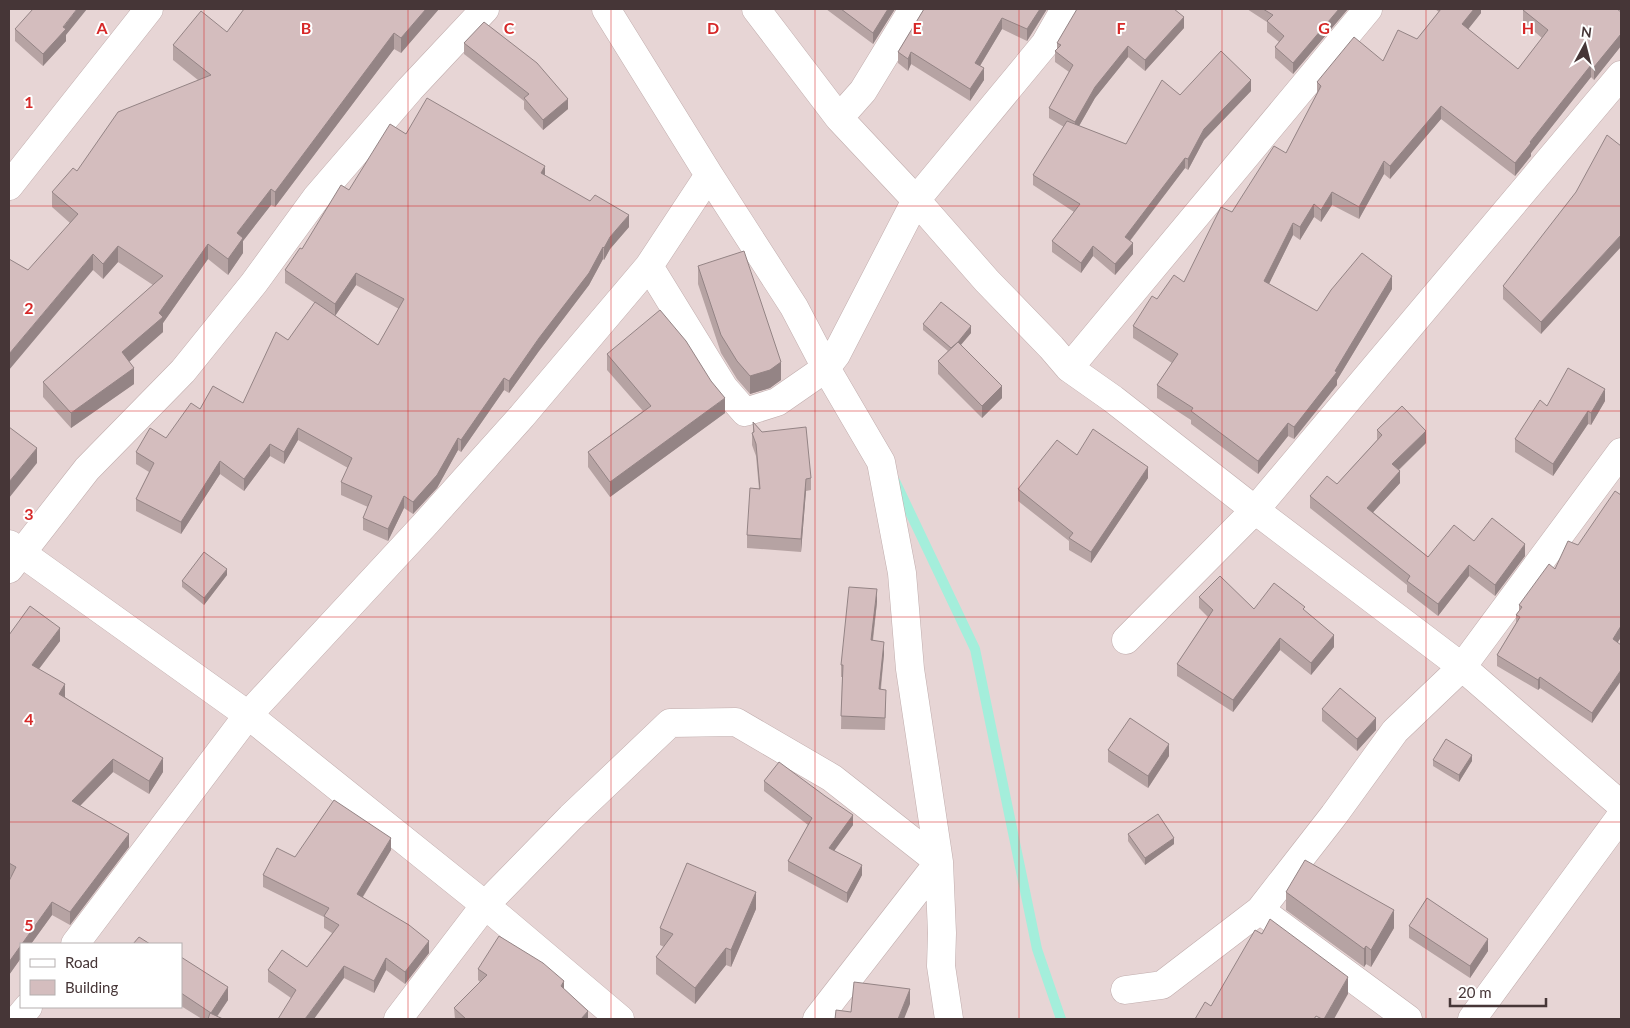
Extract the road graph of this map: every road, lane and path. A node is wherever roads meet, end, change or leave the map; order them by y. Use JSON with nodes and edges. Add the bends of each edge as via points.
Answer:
{"nodes":[{"id":1,"x":149,"y":9,"type":"edge"},
{"id":2,"x":485,"y":9,"type":"edge"},
{"id":3,"x":606,"y":9,"type":"edge"},
{"id":4,"x":756,"y":9,"type":"edge"},
{"id":5,"x":913,"y":9,"type":"edge"},
{"id":6,"x":1065,"y":9,"type":"edge"},
{"id":7,"x":1368,"y":9,"type":"edge"},
{"id":8,"x":1621,"y":75,"type":"edge"},
{"id":9,"x":839,"y":118,"type":"junction"},
{"id":10,"x":709,"y":175,"type":"junction"},
{"id":11,"x":9,"y":186,"type":"edge"},
{"id":12,"x":916,"y":200,"type":"junction"},
{"id":13,"x":649,"y":266,"type":"junction"},
{"id":14,"x":826,"y":368,"type":"junction"},
{"id":15,"x":1069,"y":368,"type":"junction"},
{"id":16,"x":1621,"y":452,"type":"edge"},
{"id":17,"x":1254,"y":510,"type":"junction"},
{"id":18,"x":13,"y":555,"type":"edge"},
{"id":19,"x":1126,"y":640,"type":"dead end"},
{"id":20,"x":1462,"y":667,"type":"junction"},
{"id":21,"x":248,"y":715,"type":"junction"},
{"id":22,"x":1621,"y":805,"type":"edge"},
{"id":23,"x":1621,"y":816,"type":"edge"},
{"id":24,"x":939,"y":862,"type":"junction"},
{"id":25,"x":485,"y":905,"type":"junction"},
{"id":26,"x":1260,"y":910,"type":"junction"},
{"id":27,"x":76,"y":943,"type":"edge"},
{"id":28,"x":1125,"y":990,"type":"dead end"},
{"id":29,"x":27,"y":1008,"type":"edge"},
{"id":30,"x":18,"y":1019,"type":"edge"},
{"id":31,"x":398,"y":1019,"type":"edge"},
{"id":32,"x":620,"y":1019,"type":"edge"},
{"id":33,"x":817,"y":1019,"type":"edge"},
{"id":34,"x":949,"y":1019,"type":"edge"},
{"id":35,"x":1408,"y":1019,"type":"edge"},
{"id":36,"x":1472,"y":1019,"type":"edge"}],
"edges":[{"from":1,"to":11,"type":"street"},
{"from":2,"to":18,"type":"street","via":[[316,198],[254,283],[183,371],[87,469]]},
{"from":3,"to":10,"type":"street"},
{"from":4,"to":9,"type":"street"},
{"from":5,"to":9,"type":"street","via":[[864,91]]},
{"from":6,"to":12,"type":"street","via":[[1045,44]]},
{"from":7,"to":15,"type":"street"},
{"from":8,"to":17,"type":"street"},
{"from":9,"to":12,"type":"street"},
{"from":10,"to":13,"type":"street"},
{"from":10,"to":14,"type":"street","via":[[794,307]]},
{"from":12,"to":14,"type":"street","via":[[836,355]]},
{"from":12,"to":15,"type":"street"},
{"from":13,"to":14,"type":"street","via":[[724,388],[745,412],[777,402]]},
{"from":13,"to":21,"type":"street","via":[[522,416]]},
{"from":14,"to":24,"type":"street","via":[[881,462],[902,572],[910,669]]},
{"from":15,"to":17,"type":"street"},
{"from":16,"to":20,"type":"street"},
{"from":17,"to":19,"type":"street"},
{"from":17,"to":20,"type":"street"},
{"from":18,"to":21,"type":"street"},
{"from":20,"to":22,"type":"street"},
{"from":20,"to":26,"type":"street","via":[[1395,732]]},
{"from":21,"to":25,"type":"street"},
{"from":21,"to":27,"type":"street"},
{"from":23,"to":36,"type":"street"},
{"from":24,"to":25,"type":"street","via":[[832,778],[736,722],[670,723]]},
{"from":24,"to":33,"type":"street"},
{"from":24,"to":34,"type":"street","via":[[941,966]]},
{"from":25,"to":31,"type":"street"},
{"from":25,"to":32,"type":"street"},
{"from":26,"to":28,"type":"street","via":[[1162,985]]},
{"from":26,"to":35,"type":"street"},
{"from":29,"to":30,"type":"street"}]}
